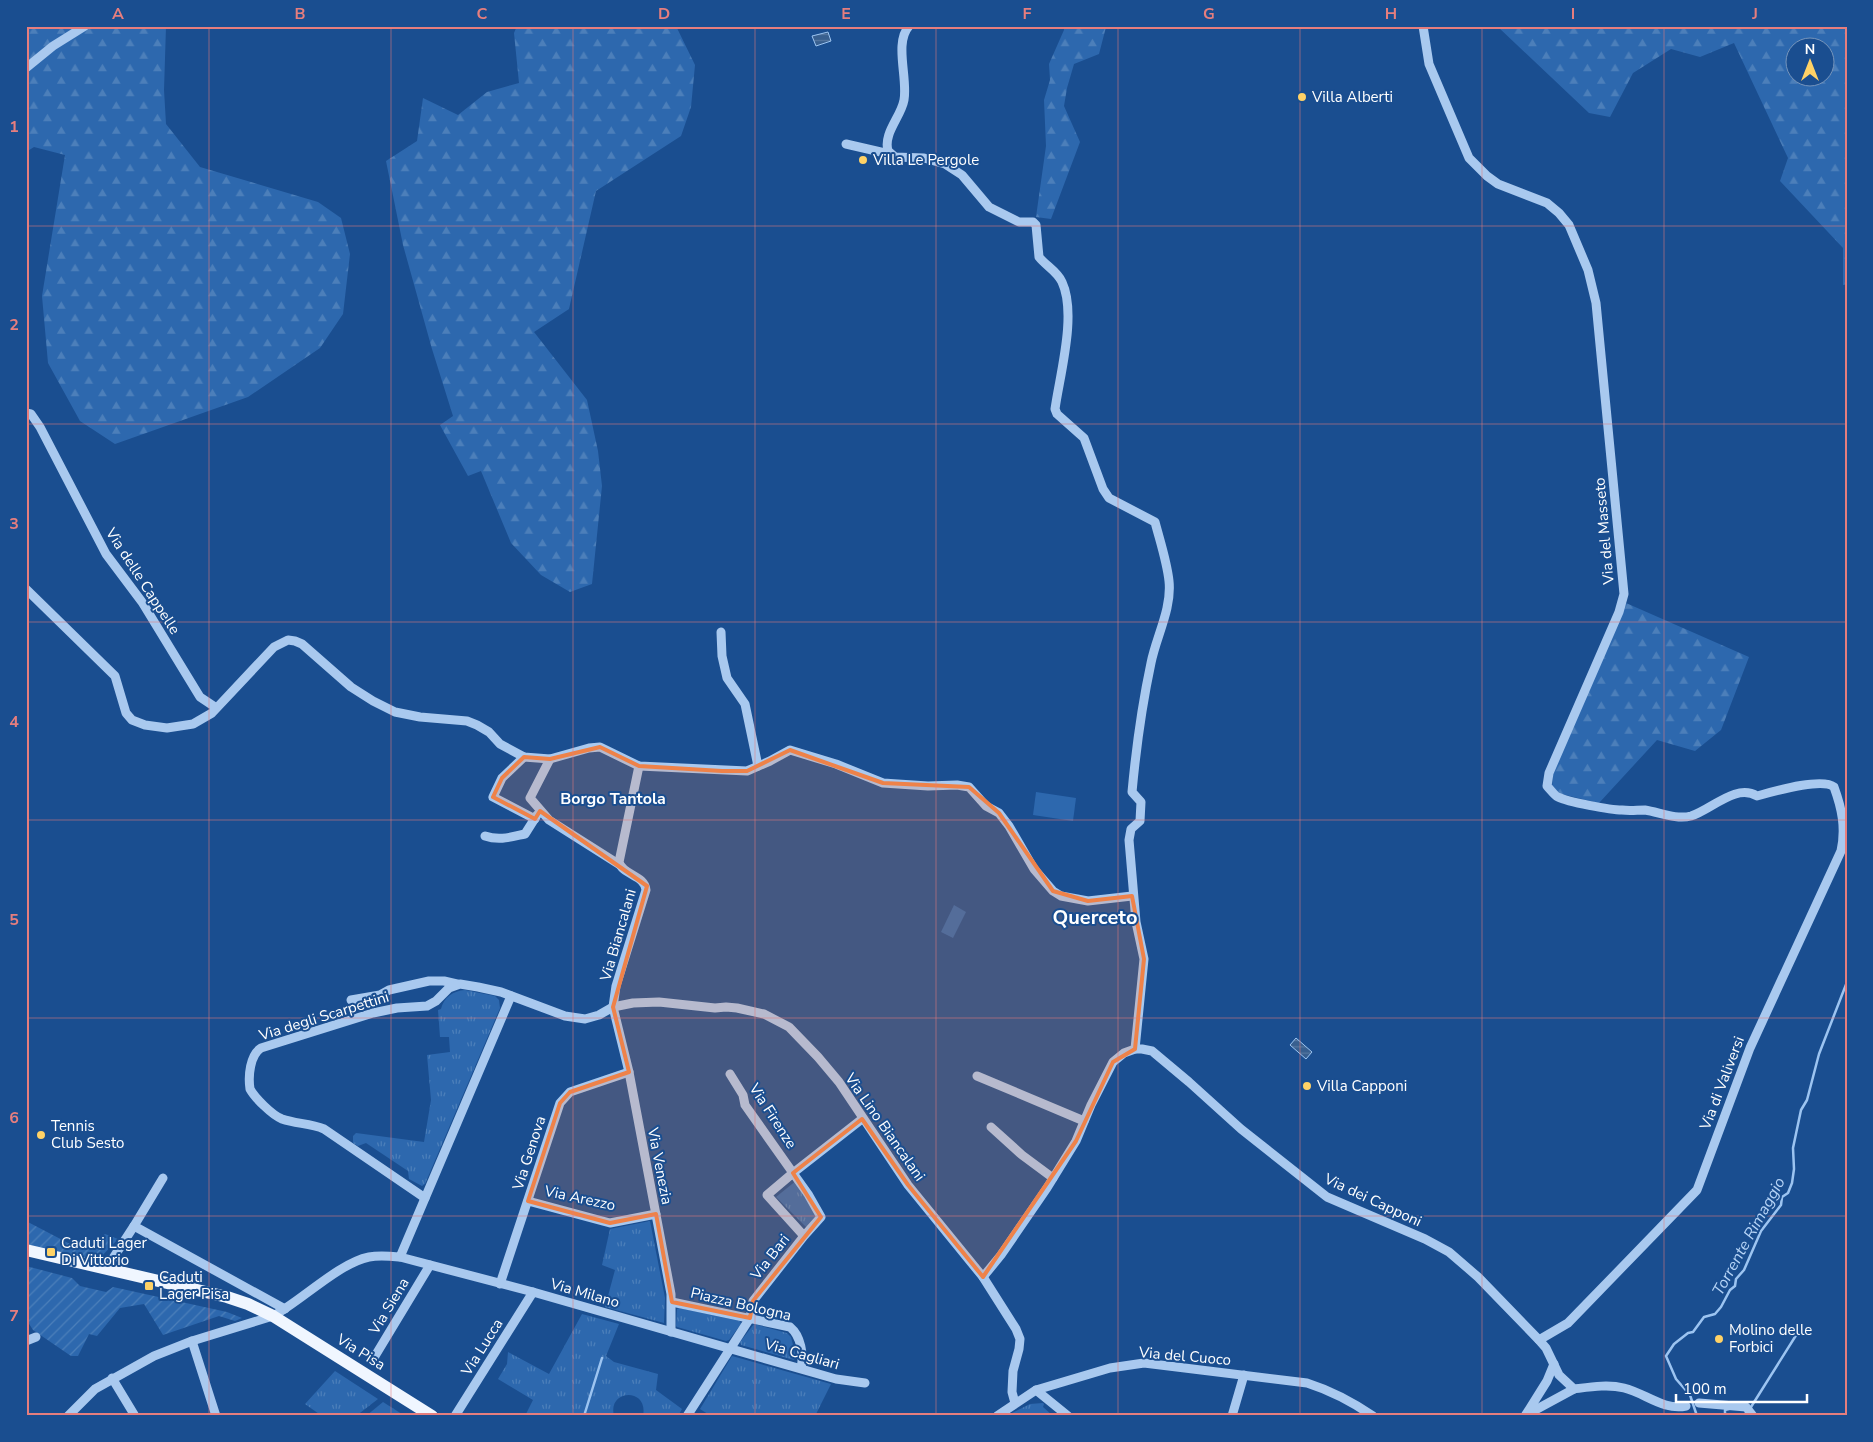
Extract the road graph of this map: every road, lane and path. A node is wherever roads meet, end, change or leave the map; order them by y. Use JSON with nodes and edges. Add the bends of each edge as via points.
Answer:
{"nodes":[{"id":1,"x":85,"y":26,"type":"edge"},
{"id":2,"x":909,"y":26,"type":"edge"},
{"id":3,"x":1423,"y":26,"type":"edge"},
{"id":4,"x":26,"y":68,"type":"edge"},
{"id":5,"x":846,"y":144,"type":"dead end"},
{"id":6,"x":888,"y":151,"type":"junction"},
{"id":7,"x":26,"y":413,"type":"edge"},
{"id":8,"x":26,"y":589,"type":"edge"},
{"id":9,"x":721,"y":632,"type":"dead end"},
{"id":10,"x":216,"y":707,"type":"junction"},
{"id":11,"x":524,"y":758,"type":"junction"},
{"id":12,"x":550,"y":759,"type":"junction"},
{"id":13,"x":639,"y":766,"type":"junction"},
{"id":14,"x":758,"y":766,"type":"junction"},
{"id":15,"x":1832,"y":786,"type":"joint"},
{"id":16,"x":540,"y":811,"type":"junction"},
{"id":17,"x":535,"y":819,"type":"junction"},
{"id":18,"x":485,"y":836,"type":"dead end"},
{"id":19,"x":620,"y":865,"type":"junction"},
{"id":20,"x":1132,"y":896,"type":"junction"},
{"id":21,"x":460,"y":984,"type":"junction"},
{"id":22,"x":511,"y":996,"type":"junction"},
{"id":23,"x":351,"y":1000,"type":"dead end"},
{"id":24,"x":614,"y":1007,"type":"junction"},
{"id":25,"x":1135,"y":1049,"type":"junction"},
{"id":26,"x":629,"y":1072,"type":"junction"},
{"id":27,"x":730,"y":1074,"type":"dead end"},
{"id":28,"x":977,"y":1076,"type":"dead end"},
{"id":29,"x":862,"y":1119,"type":"junction"},
{"id":30,"x":1084,"y":1120,"type":"junction"},
{"id":31,"x":991,"y":1127,"type":"dead end"},
{"id":32,"x":793,"y":1173,"type":"junction"},
{"id":33,"x":163,"y":1178,"type":"dead end"},
{"id":34,"x":1053,"y":1178,"type":"junction"},
{"id":35,"x":425,"y":1198,"type":"junction"},
{"id":36,"x":528,"y":1201,"type":"junction"},
{"id":37,"x":656,"y":1214,"type":"junction"},
{"id":38,"x":134,"y":1226,"type":"junction"},
{"id":39,"x":804,"y":1236,"type":"junction"},
{"id":40,"x":26,"y":1250,"type":"edge"},
{"id":41,"x":400,"y":1257,"type":"junction"},
{"id":42,"x":430,"y":1265,"type":"junction"},
{"id":43,"x":106,"y":1269,"type":"junction"},
{"id":44,"x":983,"y":1277,"type":"junction"},
{"id":45,"x":500,"y":1284,"type":"junction"},
{"id":46,"x":533,"y":1292,"type":"junction"},
{"id":47,"x":672,"y":1302,"type":"junction"},
{"id":48,"x":285,"y":1309,"type":"junction"},
{"id":49,"x":273,"y":1316,"type":"junction"},
{"id":50,"x":750,"y":1318,"type":"junction"},
{"id":51,"x":671,"y":1332,"type":"junction"},
{"id":52,"x":36,"y":1337,"type":"dead end"},
{"id":53,"x":1539,"y":1340,"type":"junction"},
{"id":54,"x":26,"y":1341,"type":"edge"},
{"id":55,"x":192,"y":1341,"type":"junction"},
{"id":56,"x":731,"y":1348,"type":"junction"},
{"id":57,"x":372,"y":1361,"type":"dead end"},
{"id":58,"x":1554,"y":1364,"type":"junction"},
{"id":59,"x":802,"y":1368,"type":"junction"},
{"id":60,"x":1244,"y":1375,"type":"junction"},
{"id":61,"x":112,"y":1378,"type":"junction"},
{"id":62,"x":865,"y":1383,"type":"dead end"},
{"id":63,"x":1574,"y":1389,"type":"junction"},
{"id":64,"x":1036,"y":1390,"type":"junction"},
{"id":65,"x":1015,"y":1403,"type":"junction"},
{"id":66,"x":1699,"y":1404,"type":"dead end"},
{"id":67,"x":1686,"y":1406,"type":"dead end"},
{"id":68,"x":689,"y":1412,"type":"edge"},
{"id":69,"x":1526,"y":1415,"type":"edge"},
{"id":70,"x":68,"y":1416,"type":"edge"},
{"id":71,"x":135,"y":1416,"type":"edge"},
{"id":72,"x":216,"y":1416,"type":"edge"},
{"id":73,"x":432,"y":1416,"type":"edge"},
{"id":74,"x":455,"y":1416,"type":"edge"},
{"id":75,"x":997,"y":1416,"type":"edge"},
{"id":76,"x":1068,"y":1416,"type":"edge"},
{"id":77,"x":1232,"y":1416,"type":"edge"},
{"id":78,"x":1373,"y":1416,"type":"edge"},
{"id":79,"x":1753,"y":1416,"type":"edge"}],
"edges":[{"from":1,"to":4,"type":"street"},
{"from":2,"to":6,"type":"street","via":[[902,40],[904,101],[888,136]]},
{"from":3,"to":15,"type":"street","name":"Via del Masseto","via":[[1429,64],[1470,158],[1498,184],[1547,203],[1559,213],[1569,226],[1588,270],[1596,304],[1624,594],[1549,773],[1547,786],[1557,797],[1570,801],[1683,817],[1745,792],[1750,791],[1757,796],[1808,785]]},
{"from":5,"to":6,"type":"street"},
{"from":6,"to":20,"type":"street","via":[[895,157],[945,164],[962,175],[989,207],[1019,222],[1036,225],[1039,257],[1058,274],[1067,300],[1057,414],[1084,438],[1109,498],[1155,522],[1169,585],[1165,615],[1151,663],[1135,760],[1132,792],[1140,802],[1141,811],[1140,821],[1131,829],[1129,840]]},
{"from":7,"to":10,"type":"street","name":"Via delle Cappelle","via":[[40,427],[106,554],[142,602],[200,697]]},
{"from":8,"to":10,"type":"street","via":[[115,676],[126,713],[132,720],[167,728],[182,727],[203,719]]},
{"from":9,"to":14,"type":"street","via":[[722,656],[728,678],[745,704]]},
{"from":10,"to":11,"type":"street","via":[[274,647],[288,640],[295,641],[373,701],[395,712],[420,718],[467,721],[478,725],[500,744]]},
{"from":11,"to":12,"type":"street"},
{"from":11,"to":17,"type":"street","via":[[502,778],[494,797]]},
{"from":12,"to":13,"type":"street","via":[[600,747]]},
{"from":12,"to":16,"type":"street","via":[[530,798]]},
{"from":13,"to":14,"type":"street","via":[[722,771]]},
{"from":13,"to":19,"type":"street","name":"Via Biancalani"},
{"from":14,"to":20,"type":"street","via":[[790,750],[883,783],[969,787],[986,806],[999,813],[1034,869],[1053,891],[1061,896],[1088,901]]},
{"from":15,"to":53,"type":"street","name":"Via di Valiversi","via":[[1843,820],[1841,851],[1750,1048],[1697,1190],[1568,1323]]},
{"from":16,"to":17,"type":"street"},
{"from":16,"to":19,"type":"street"},
{"from":17,"to":18,"type":"street","via":[[524,834],[506,839]]},
{"from":19,"to":24,"type":"street","name":"Via Biancalani","via":[[642,880],[646,890],[616,986]]},
{"from":20,"to":25,"type":"street","via":[[1144,959]]},
{"from":21,"to":22,"type":"street"},
{"from":21,"to":23,"type":"street","via":[[429,981]]},
{"from":21,"to":35,"type":"street","name":"Via degli Scarpettini","via":[[449,988],[427,1006],[373,1013],[261,1048],[252,1065],[250,1089],[277,1117],[324,1129]]},
{"from":22,"to":24,"type":"street","name":"Via Lino Biancalani","via":[[565,1016],[585,1019]]},
{"from":22,"to":35,"type":"street"},
{"from":24,"to":26,"type":"street","name":"Via Venezia"},
{"from":24,"to":29,"type":"street","name":"Via Lino Biancalani","via":[[660,1002],[737,1008],[764,1014],[789,1027],[813,1051],[839,1082]]},
{"from":25,"to":30,"type":"street","via":[[1124,1052],[1112,1062]]},
{"from":25,"to":53,"type":"street","name":"Via dei Capponi","via":[[1152,1051],[1241,1129],[1328,1197],[1450,1252]]},
{"from":26,"to":36,"type":"street","name":"Via Genova","via":[[570,1092],[560,1103]]},
{"from":26,"to":37,"type":"street","name":"Via Venezia"},
{"from":27,"to":32,"type":"street","name":"Via Firenze","via":[[745,1105]]},
{"from":28,"to":30,"type":"street"},
{"from":29,"to":32,"type":"street"},
{"from":29,"to":44,"type":"street","name":"Via Lino Biancalani","via":[[908,1185]]},
{"from":30,"to":34,"type":"street","via":[[1076,1141]]},
{"from":31,"to":34,"type":"street"},
{"from":32,"to":39,"type":"street","name":"Via Firenze","via":[[821,1218]]},
{"from":32,"to":39,"type":"street","via":[[767,1195]]},
{"from":33,"to":38,"type":"street"},
{"from":34,"to":44,"type":"street"},
{"from":35,"to":41,"type":"street"},
{"from":36,"to":37,"type":"street","name":"Via Arezzo","via":[[610,1223]]},
{"from":36,"to":45,"type":"street","name":"Via Genova"},
{"from":37,"to":47,"type":"street","name":"Via Venezia"},
{"from":38,"to":43,"type":"street"},
{"from":38,"to":48,"type":"street"},
{"from":39,"to":50,"type":"street","name":"Via Bari","via":[[753,1301]]},
{"from":40,"to":43,"type":"main road","name":"Via Pisa"},
{"from":41,"to":42,"type":"street"},
{"from":41,"to":48,"type":"street","via":[[382,1255],[361,1259]]},
{"from":42,"to":45,"type":"street","name":"Via Milano"},
{"from":42,"to":57,"type":"street","name":"Via Siena"},
{"from":43,"to":49,"type":"main road","name":"Via Pisa","via":[[227,1296]]},
{"from":44,"to":65,"type":"street","name":"Via Lino Biancalani","via":[[1020,1339],[1013,1371]]},
{"from":45,"to":46,"type":"street","name":"Via Milano"},
{"from":46,"to":51,"type":"street","name":"Via Milano"},
{"from":46,"to":74,"type":"street","name":"Via Lucca"},
{"from":47,"to":50,"type":"street","name":"Piazza Bologna"},
{"from":47,"to":51,"type":"street","name":"Via Venezia"},
{"from":48,"to":49,"type":"street"},
{"from":49,"to":55,"type":"street"},
{"from":49,"to":73,"type":"main road","name":"Via Pisa"},
{"from":50,"to":56,"type":"street","name":"Via Bari"},
{"from":50,"to":59,"type":"street","name":"Piazza Bologna","via":[[793,1329],[800,1344]]},
{"from":51,"to":56,"type":"street","name":"Via Milano"},
{"from":52,"to":54,"type":"street"},
{"from":53,"to":58,"type":"street","name":"Via dei Capponi"},
{"from":55,"to":61,"type":"street"},
{"from":55,"to":72,"type":"street"},
{"from":56,"to":59,"type":"street","name":"Via Cagliari"},
{"from":56,"to":68,"type":"street","name":"Via Bari"},
{"from":58,"to":63,"type":"street","name":"Via dei Capponi","via":[[1559,1375]]},
{"from":58,"to":69,"type":"street"},
{"from":59,"to":62,"type":"street","name":"Via Cagliari","via":[[836,1379]]},
{"from":60,"to":64,"type":"street","name":"Via del Cuoco","via":[[1144,1363],[1110,1368]]},
{"from":60,"to":77,"type":"street"},
{"from":60,"to":78,"type":"street","name":"Via del Cuoco","via":[[1307,1383],[1350,1400]]},
{"from":61,"to":70,"type":"street","via":[[89,1393]]},
{"from":61,"to":71,"type":"street"},
{"from":63,"to":67,"type":"street","via":[[1624,1387],[1678,1408]]},
{"from":63,"to":69,"type":"street"},
{"from":64,"to":65,"type":"street","name":"Via del Cuoco"},
{"from":64,"to":76,"type":"street"},
{"from":65,"to":75,"type":"street","name":"Via del Cuoco"},
{"from":66,"to":79,"type":"street","via":[[1746,1406]]}]}
